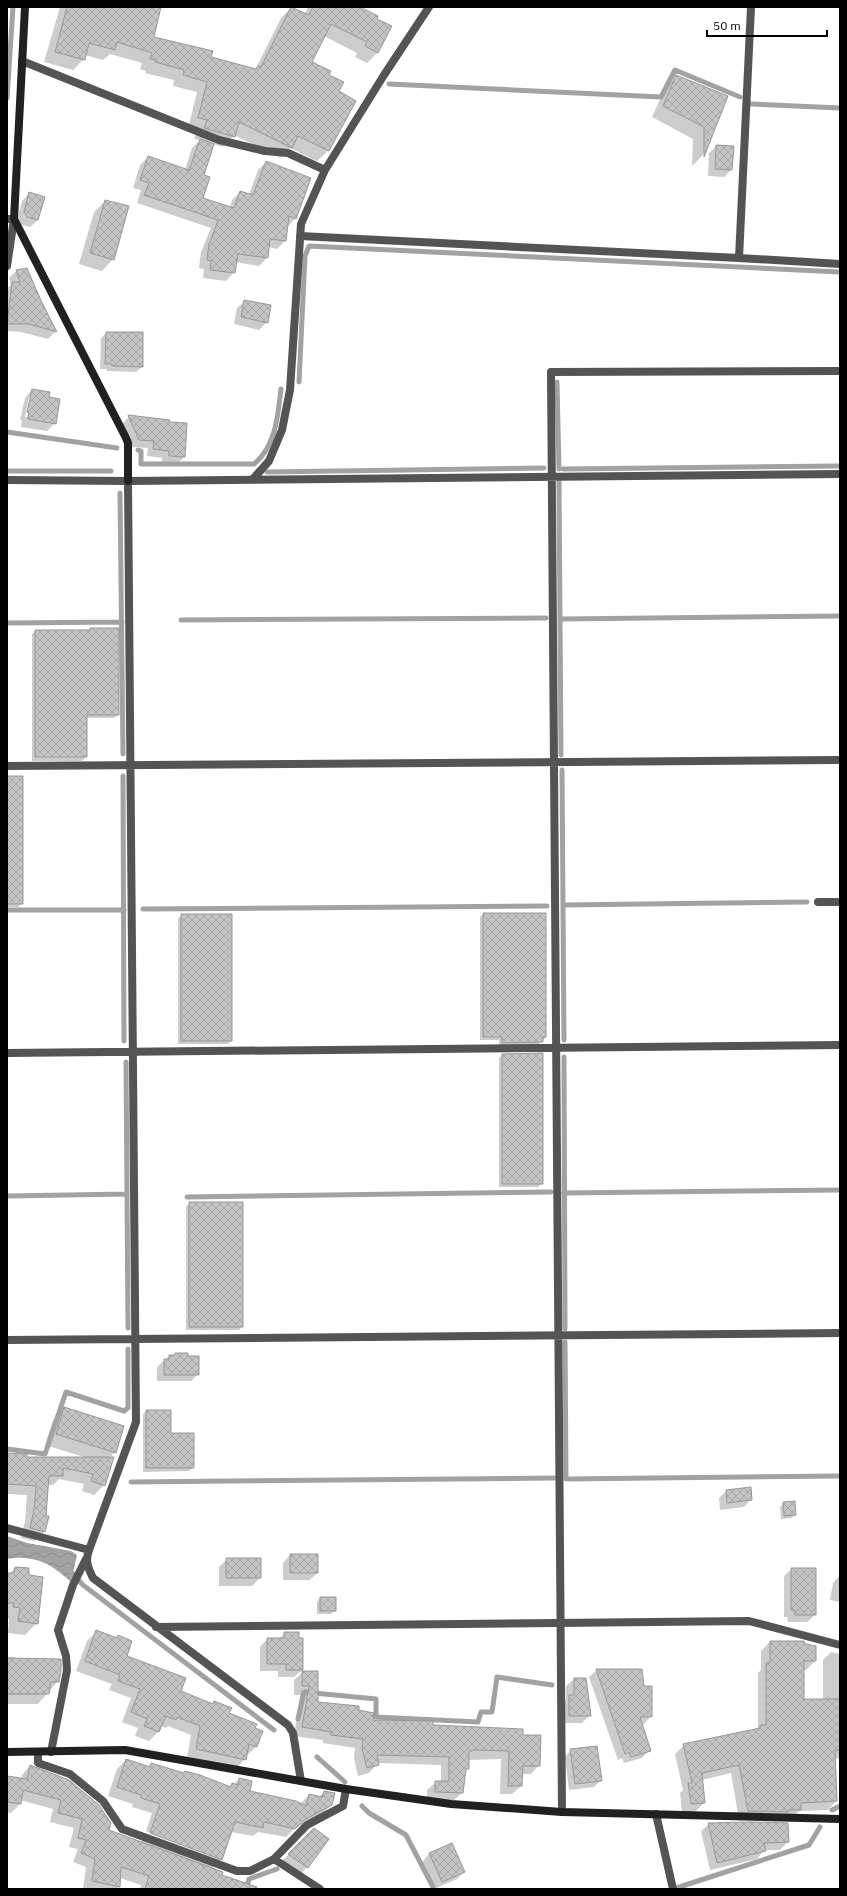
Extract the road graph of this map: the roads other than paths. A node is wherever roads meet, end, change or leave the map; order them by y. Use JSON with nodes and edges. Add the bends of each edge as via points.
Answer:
{"nodes":[{"id":1,"x":25,"y":7,"type":"edge"},
{"id":2,"x":429,"y":7,"type":"edge"},
{"id":3,"x":751,"y":7,"type":"edge"},
{"id":4,"x":22,"y":61,"type":"junction"},
{"id":5,"x":325,"y":170,"type":"junction"},
{"id":6,"x":10,"y":219,"type":"edge"},
{"id":7,"x":300,"y":236,"type":"junction"},
{"id":8,"x":739,"y":258,"type":"junction"},
{"id":9,"x":840,"y":264,"type":"edge"},
{"id":10,"x":7,"y":266,"type":"edge"},
{"id":11,"x":840,"y":371,"type":"edge"},
{"id":12,"x":840,"y":474,"type":"edge"},
{"id":13,"x":552,"y":476,"type":"junction"},
{"id":14,"x":253,"y":479,"type":"junction"},
{"id":15,"x":7,"y":480,"type":"edge"},
{"id":16,"x":128,"y":481,"type":"junction"},
{"id":17,"x":840,"y":760,"type":"edge"},
{"id":18,"x":554,"y":762,"type":"junction"},
{"id":19,"x":7,"y":766,"type":"edge"},
{"id":20,"x":130,"y":766,"type":"junction"},
{"id":21,"x":818,"y":902,"type":"dead end"},
{"id":22,"x":840,"y":902,"type":"edge"},
{"id":23,"x":840,"y":1045,"type":"edge"},
{"id":24,"x":557,"y":1048,"type":"junction"},
{"id":25,"x":133,"y":1052,"type":"junction"},
{"id":26,"x":7,"y":1053,"type":"edge"},
{"id":27,"x":840,"y":1333,"type":"edge"},
{"id":28,"x":558,"y":1335,"type":"junction"},
{"id":29,"x":135,"y":1339,"type":"junction"},
{"id":30,"x":7,"y":1340,"type":"edge"},
{"id":31,"x":7,"y":1528,"type":"edge"},
{"id":32,"x":87,"y":1554,"type":"junction"},
{"id":33,"x":560,"y":1622,"type":"junction"},
{"id":34,"x":156,"y":1627,"type":"junction"},
{"id":35,"x":840,"y":1645,"type":"edge"},
{"id":36,"x":7,"y":1752,"type":"edge"},
{"id":37,"x":38,"y":1752,"type":"junction"},
{"id":38,"x":51,"y":1752,"type":"junction"},
{"id":39,"x":301,"y":1781,"type":"junction"},
{"id":40,"x":346,"y":1789,"type":"junction"},
{"id":41,"x":562,"y":1812,"type":"junction"},
{"id":42,"x":656,"y":1814,"type":"junction"},
{"id":43,"x":840,"y":1819,"type":"edge"},
{"id":44,"x":274,"y":1859,"type":"junction"},
{"id":45,"x":672,"y":1887,"type":"edge"},
{"id":46,"x":320,"y":1889,"type":"edge"}],
"edges":[{"from":1,"to":4,"type":"street"},
{"from":2,"to":5,"type":"street"},
{"from":3,"to":8,"type":"street"},
{"from":4,"to":5,"type":"street","via":[[219,140],[265,151],[288,153]]},
{"from":4,"to":6,"type":"street"},
{"from":5,"to":7,"type":"street","via":[[301,224]]},
{"from":6,"to":10,"type":"street"},
{"from":6,"to":16,"type":"street","via":[[126,438]]},
{"from":7,"to":8,"type":"street"},
{"from":7,"to":14,"type":"street","via":[[288,396],[282,430],[270,461]]},
{"from":8,"to":9,"type":"street"},
{"from":11,"to":13,"type":"street","via":[[551,372]]},
{"from":12,"to":13,"type":"street"},
{"from":13,"to":14,"type":"street"},
{"from":13,"to":18,"type":"street"},
{"from":14,"to":16,"type":"street"},
{"from":15,"to":16,"type":"street"},
{"from":16,"to":20,"type":"street"},
{"from":17,"to":18,"type":"street"},
{"from":18,"to":20,"type":"street"},
{"from":18,"to":24,"type":"street"},
{"from":19,"to":20,"type":"street"},
{"from":20,"to":25,"type":"street"},
{"from":21,"to":22,"type":"street"},
{"from":23,"to":24,"type":"street"},
{"from":24,"to":25,"type":"street"},
{"from":24,"to":28,"type":"street"},
{"from":25,"to":26,"type":"street"},
{"from":25,"to":29,"type":"street"},
{"from":27,"to":28,"type":"street"},
{"from":28,"to":29,"type":"street"},
{"from":28,"to":33,"type":"street"},
{"from":29,"to":30,"type":"street"},
{"from":29,"to":32,"type":"street","via":[[136,1422]]},
{"from":31,"to":32,"type":"street"},
{"from":32,"to":34,"type":"street","via":[[87,1567],[93,1578]]},
{"from":32,"to":38,"type":"street","via":[[58,1630],[66,1656],[67,1670]]},
{"from":33,"to":34,"type":"street"},
{"from":33,"to":35,"type":"street","via":[[749,1621]]},
{"from":33,"to":41,"type":"street"},
{"from":34,"to":39,"type":"street","via":[[288,1725],[293,1733]]},
{"from":36,"to":37,"type":"street"},
{"from":37,"to":38,"type":"street"},
{"from":37,"to":44,"type":"street","via":[[38,1762],[70,1774],[103,1801],[122,1829],[237,1871],[250,1871]]},
{"from":38,"to":39,"type":"street","via":[[125,1750]]},
{"from":39,"to":40,"type":"street"},
{"from":40,"to":41,"type":"street","via":[[451,1804]]},
{"from":40,"to":44,"type":"street","via":[[343,1806],[307,1825]]},
{"from":41,"to":42,"type":"street"},
{"from":42,"to":43,"type":"street"},
{"from":42,"to":45,"type":"street"},
{"from":44,"to":46,"type":"street"}]}
